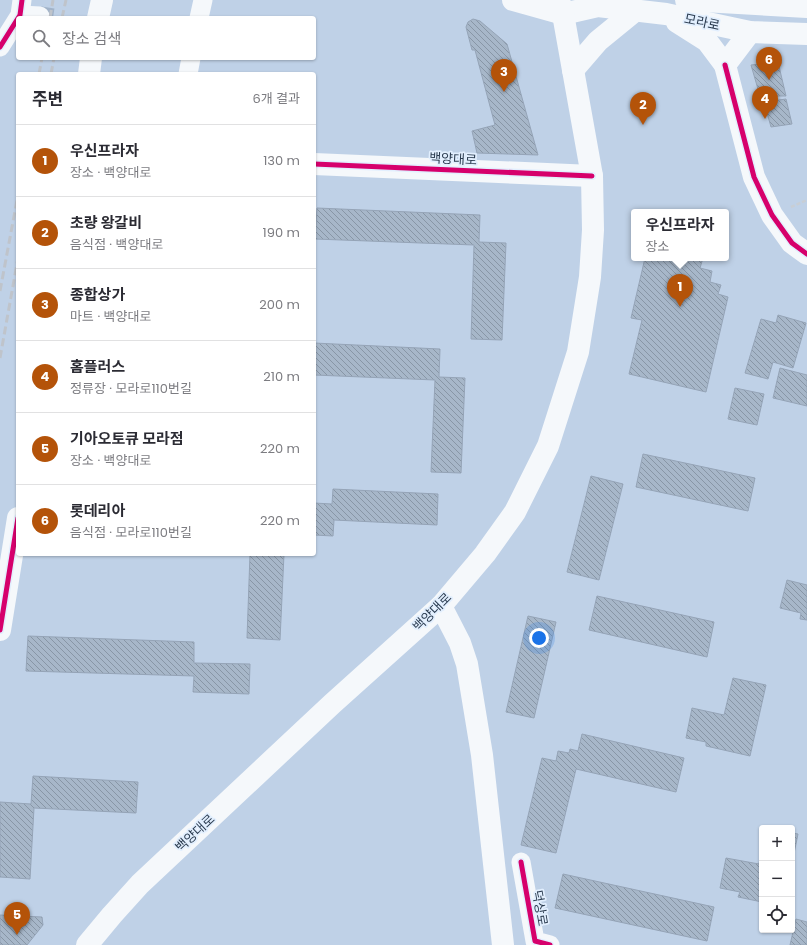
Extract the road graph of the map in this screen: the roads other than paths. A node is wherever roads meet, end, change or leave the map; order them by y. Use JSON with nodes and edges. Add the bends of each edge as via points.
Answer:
{"nodes":[{"id":1,"x":102,"y":0,"type":"edge"},
{"id":2,"x":203,"y":0,"type":"edge"},
{"id":3,"x":513,"y":0,"type":"edge"},
{"id":4,"x":686,"y":0,"type":"edge"},
{"id":5,"x":589,"y":3,"type":"edge"},
{"id":6,"x":21,"y":7,"type":"edge"},
{"id":7,"x":561,"y":7,"type":"edge"},
{"id":8,"x":807,"y":7,"type":"edge"},
{"id":9,"x":636,"y":10,"type":"junction"},
{"id":10,"x":666,"y":14,"type":"junction"},
{"id":11,"x":16,"y":16,"type":"edge"},
{"id":12,"x":40,"y":16,"type":"dead end"},
{"id":13,"x":98,"y":16,"type":"edge"},
{"id":14,"x":199,"y":16,"type":"edge"},
{"id":15,"x":16,"y":17,"type":"edge"},
{"id":16,"x":750,"y":32,"type":"junction"},
{"id":17,"x":807,"y":34,"type":"edge"},
{"id":18,"x":0,"y":48,"type":"edge"},
{"id":19,"x":91,"y":60,"type":"edge"},
{"id":20,"x":191,"y":60,"type":"edge"},
{"id":21,"x":725,"y":65,"type":"junction"},
{"id":22,"x":573,"y":70,"type":"junction"},
{"id":23,"x":88,"y":72,"type":"edge"},
{"id":24,"x":188,"y":72,"type":"edge"},
{"id":25,"x":316,"y":164,"type":"edge"},
{"id":26,"x":592,"y":176,"type":"junction"},
{"id":27,"x":807,"y":254,"type":"edge"},
{"id":28,"x":16,"y":530,"type":"edge"},
{"id":29,"x":441,"y":606,"type":"junction"},
{"id":30,"x":0,"y":630,"type":"edge"},
{"id":31,"x":521,"y":862,"type":"dead end"},
{"id":32,"x":88,"y":945,"type":"edge"},
{"id":33,"x":503,"y":945,"type":"edge"},
{"id":34,"x":550,"y":945,"type":"edge"}],
"edges":[{"from":1,"to":13,"type":"main road"},
{"from":2,"to":14,"type":"street"},
{"from":3,"to":7,"type":"main road","name":"모라로"},
{"from":4,"to":8,"type":"main road","name":"모라로"},
{"from":5,"to":7,"type":"main road","name":"모라로"},
{"from":5,"to":9,"type":"main road","name":"모라로"},
{"from":6,"to":11,"type":"street"},
{"from":6,"to":12,"type":"street"},
{"from":7,"to":22,"type":"main road","name":"백양대로"},
{"from":9,"to":10,"type":"main road","name":"모라로"},
{"from":9,"to":22,"type":"main road","via":[[598,41]]},
{"from":10,"to":16,"type":"main road","name":"모라로"},
{"from":10,"to":21,"type":"main road","via":[[707,41]]},
{"from":15,"to":18,"type":"street"},
{"from":16,"to":17,"type":"main road","name":"모라로"},
{"from":16,"to":21,"type":"main road"},
{"from":19,"to":23,"type":"main road"},
{"from":20,"to":24,"type":"street"},
{"from":21,"to":27,"type":"main road","via":[[754,177],[772,215],[792,243]]},
{"from":22,"to":26,"type":"main road","name":"백양대로"},
{"from":25,"to":26,"type":"main road","name":"백양대로"},
{"from":26,"to":29,"type":"main road","name":"백양대로","via":[[593,230],[590,277],[578,352],[548,446],[515,512],[485,554]]},
{"from":28,"to":30,"type":"main road"},
{"from":29,"to":32,"type":"main road","name":"백양대로","via":[[140,884]]},
{"from":29,"to":33,"type":"main road","via":[[460,643],[467,664],[482,754]]},
{"from":31,"to":34,"type":"street","name":"덕상로","via":[[535,942]]}]}
